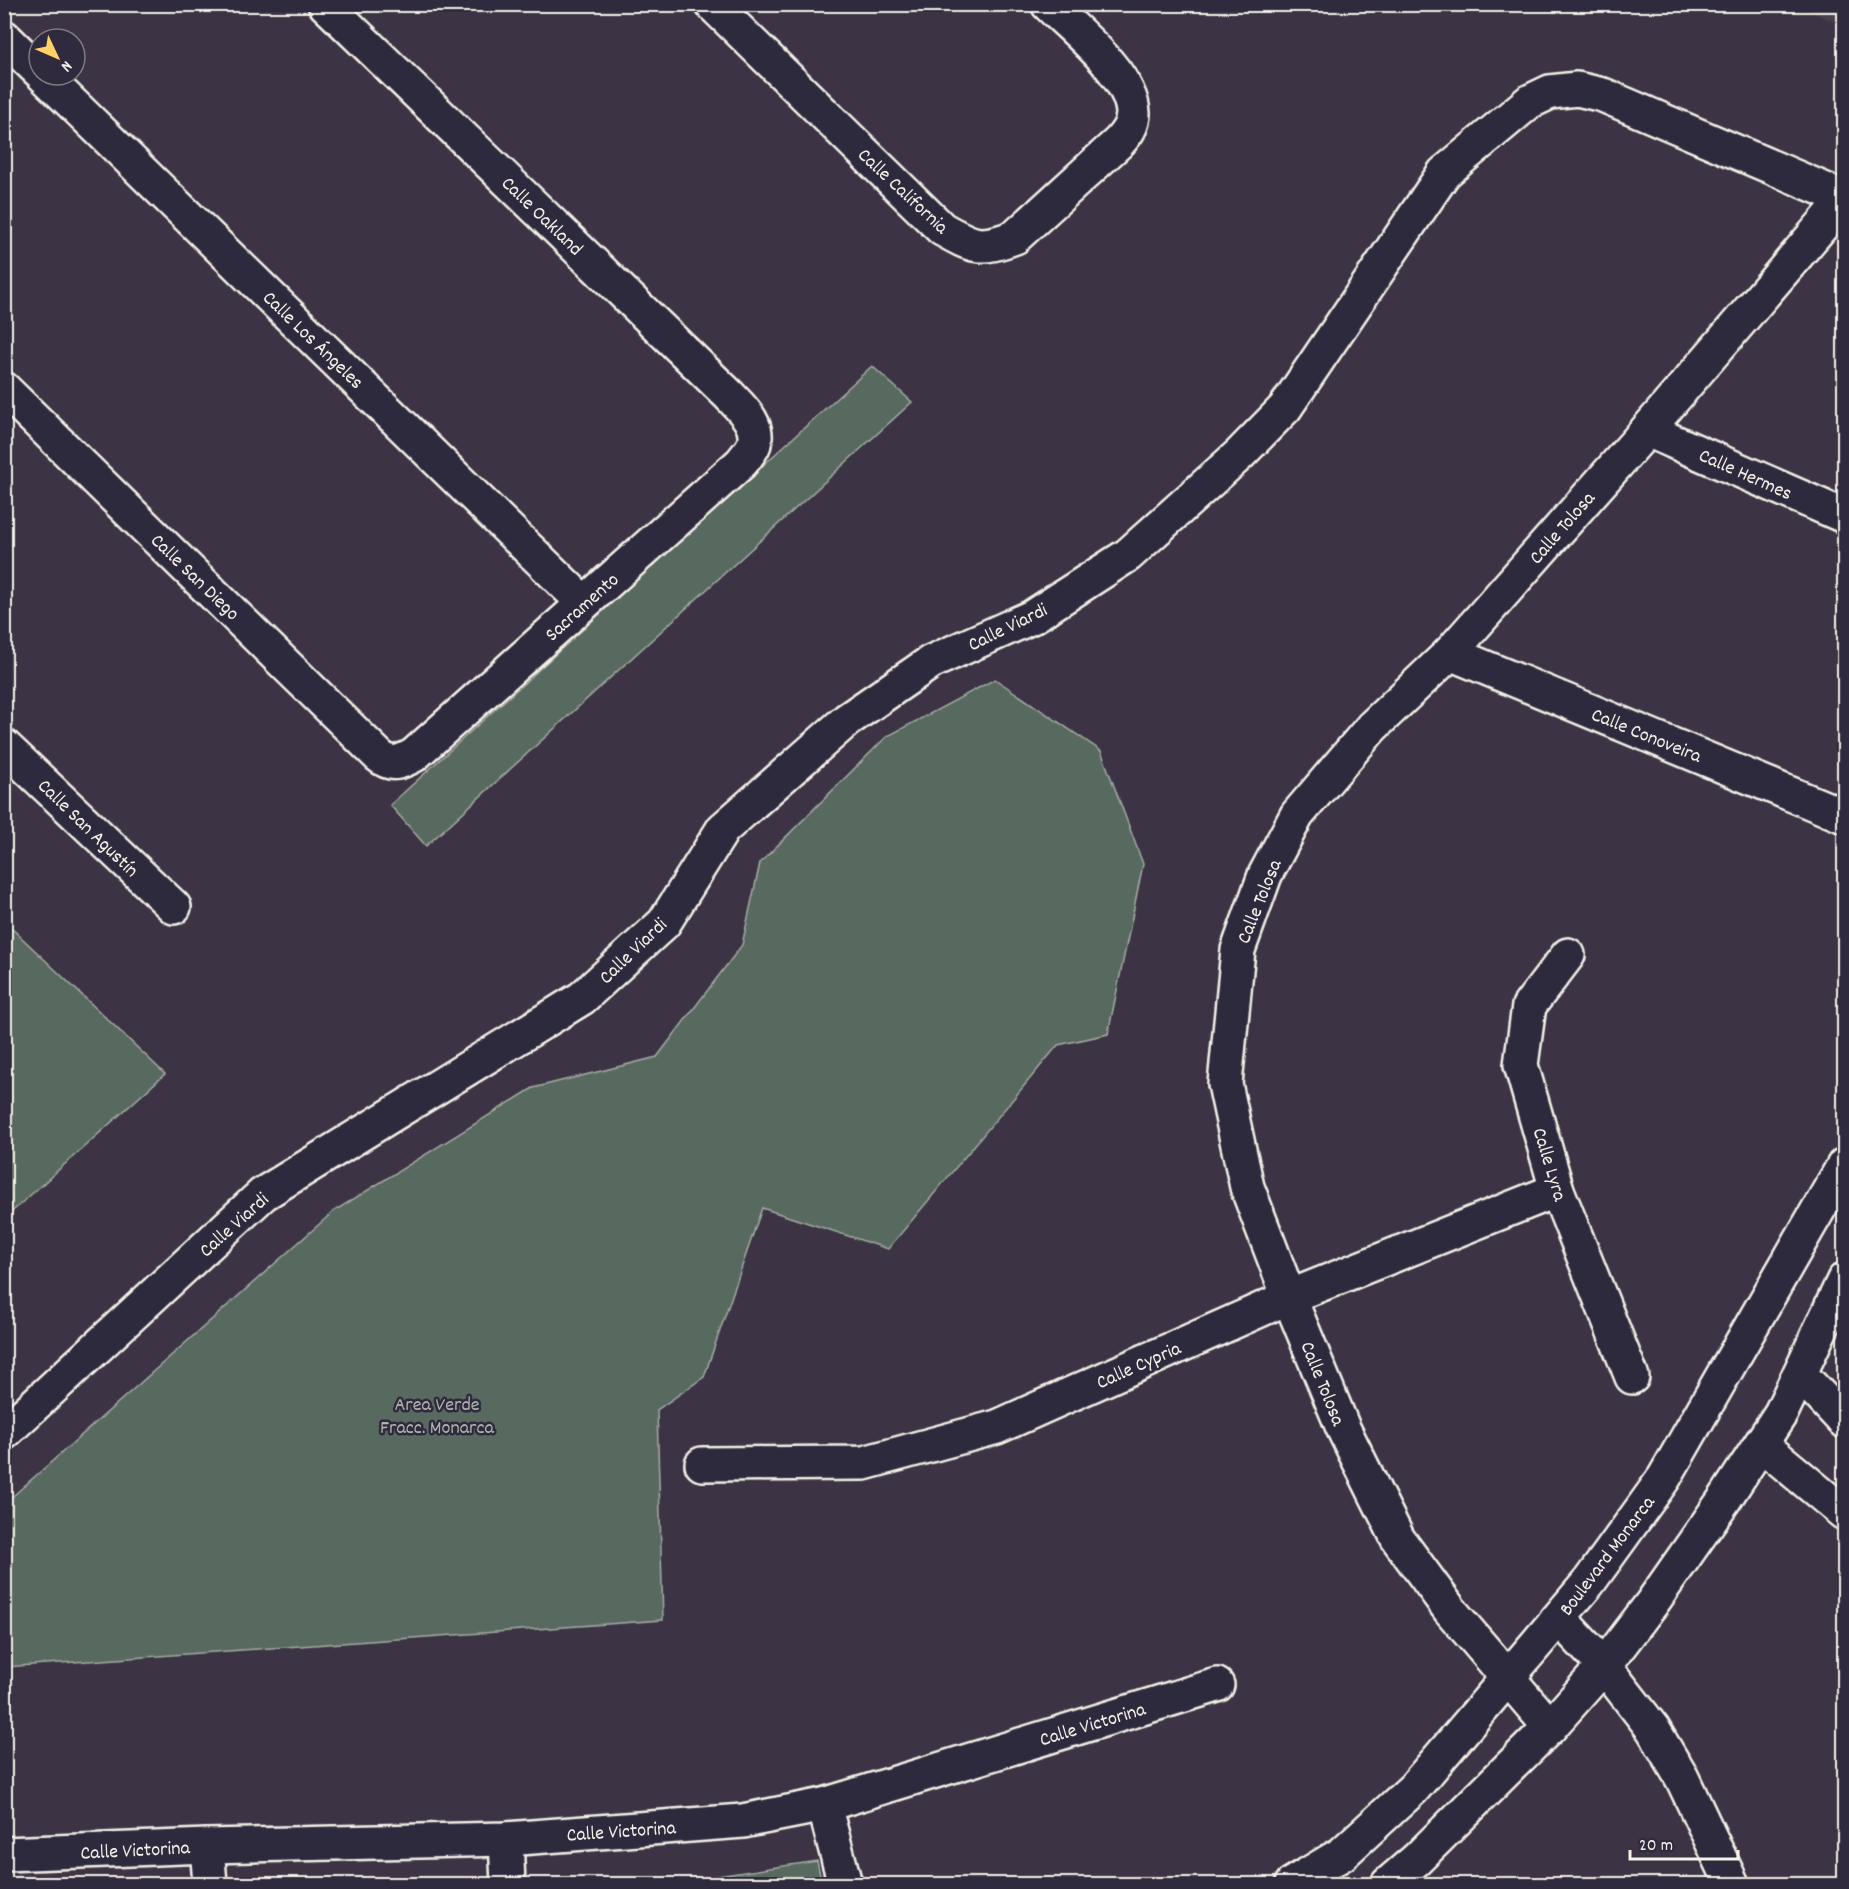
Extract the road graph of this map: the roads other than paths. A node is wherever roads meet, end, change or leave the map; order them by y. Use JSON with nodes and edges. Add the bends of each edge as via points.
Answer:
{"nodes":[{"id":1,"x":325,"y":4,"type":"edge"},
{"id":2,"x":712,"y":4,"type":"edge"},
{"id":3,"x":1048,"y":4,"type":"edge"},
{"id":4,"x":4,"y":37,"type":"edge"},
{"id":5,"x":27,"y":59,"type":"edge"},
{"id":6,"x":55,"y":87,"type":"edge"},
{"id":7,"x":1845,"y":199,"type":"edge"},
{"id":8,"x":4,"y":388,"type":"edge"},
{"id":9,"x":755,"y":430,"type":"joint"},
{"id":10,"x":1647,"y":430,"type":"junction"},
{"id":11,"x":1845,"y":516,"type":"edge"},
{"id":12,"x":584,"y":603,"type":"junction"},
{"id":13,"x":1450,"y":653,"type":"junction"},
{"id":14,"x":4,"y":746,"type":"edge"},
{"id":15,"x":389,"y":762,"type":"joint"},
{"id":16,"x":1845,"y":816,"type":"edge"},
{"id":17,"x":174,"y":907,"type":"dead end"},
{"id":18,"x":1568,"y":955,"type":"dead end"},
{"id":19,"x":1845,"y":1165,"type":"edge"},
{"id":20,"x":1557,"y":1190,"type":"junction"},
{"id":21,"x":1845,"y":1280,"type":"edge"},
{"id":22,"x":1289,"y":1297,"type":"junction"},
{"id":23,"x":1800,"y":1374,"type":"junction"},
{"id":24,"x":1632,"y":1377,"type":"dead end"},
{"id":25,"x":1845,"y":1421,"type":"edge"},
{"id":26,"x":4,"y":1433,"type":"edge"},
{"id":27,"x":1761,"y":1444,"type":"junction"},
{"id":28,"x":702,"y":1464,"type":"dead end"},
{"id":29,"x":1845,"y":1513,"type":"edge"},
{"id":30,"x":1559,"y":1618,"type":"junction"},
{"id":31,"x":1604,"y":1666,"type":"junction"},
{"id":32,"x":1508,"y":1678,"type":"junction"},
{"id":33,"x":1217,"y":1685,"type":"dead end"},
{"id":34,"x":1550,"y":1727,"type":"junction"},
{"id":35,"x":824,"y":1804,"type":"junction"},
{"id":36,"x":506,"y":1839,"type":"junction"},
{"id":37,"x":207,"y":1846,"type":"junction"},
{"id":38,"x":4,"y":1854,"type":"edge"},
{"id":39,"x":210,"y":1884,"type":"edge"},
{"id":40,"x":508,"y":1884,"type":"edge"},
{"id":41,"x":845,"y":1884,"type":"edge"},
{"id":42,"x":1292,"y":1884,"type":"edge"},
{"id":43,"x":1388,"y":1884,"type":"edge"},
{"id":44,"x":1732,"y":1884,"type":"edge"}],
"edges":[{"from":1,"to":9,"type":"street","name":"Calle Oakland","via":[[729,395]]},
{"from":2,"to":3,"type":"street","name":"Calle California","via":[[942,229],[968,244],[993,245],[1015,237],[1130,129],[1133,114],[1122,82]]},
{"from":4,"to":5,"type":"street"},
{"from":6,"to":12,"type":"street","name":"Calle Los Ángeles"},
{"from":7,"to":10,"type":"street","name":"Calle Tolosa"},
{"from":7,"to":26,"type":"street","name":"Calle Viardi","via":[[1604,95],[1577,89],[1550,92],[1528,102],[1444,173],[1285,408],[1128,555],[1032,617],[931,662],[847,720],[723,829],[663,923],[582,998],[263,1194]]},
{"from":8,"to":15,"type":"street","name":"Calle San Diego"},
{"from":9,"to":12,"type":"street","name":"Sacramento","via":[[754,445],[741,464]]},
{"from":10,"to":11,"type":"street","name":"Calle Hermes"},
{"from":10,"to":13,"type":"street","name":"Calle Tolosa"},
{"from":12,"to":15,"type":"street","name":"Sacramento","via":[[414,755],[400,763]]},
{"from":13,"to":16,"type":"street","name":"Calle Conoveira"},
{"from":13,"to":22,"type":"street","name":"Calle Tolosa","via":[[1372,727],[1297,815],[1265,875],[1238,950],[1225,1084],[1247,1187]]},
{"from":14,"to":17,"type":"street","name":"Calle San Agustín"},
{"from":18,"to":20,"type":"street","name":"Calle Lyra","via":[[1529,1006],[1521,1065]]},
{"from":19,"to":30,"type":"street","name":"Boulevard Monarca","via":[[1664,1478]]},
{"from":20,"to":22,"type":"street","name":"Calle Cypria"},
{"from":20,"to":24,"type":"street","name":"Calle Lyra"},
{"from":21,"to":23,"type":"street"},
{"from":22,"to":28,"type":"street","name":"Calle Cypria","via":[[997,1427],[864,1463]]},
{"from":22,"to":32,"type":"street","name":"Calle Tolosa","via":[[1342,1428],[1398,1539],[1450,1610]]},
{"from":23,"to":25,"type":"street"},
{"from":23,"to":27,"type":"street"},
{"from":27,"to":29,"type":"street"},
{"from":27,"to":31,"type":"street"},
{"from":30,"to":31,"type":"street"},
{"from":30,"to":32,"type":"street","name":"Boulevard Monarca"},
{"from":31,"to":34,"type":"street"},
{"from":31,"to":44,"type":"street","via":[[1653,1729],[1682,1778]]},
{"from":32,"to":34,"type":"street","name":"Calle Tolosa"},
{"from":32,"to":42,"type":"street","name":"Boulevard Monarca","via":[[1413,1789],[1342,1854]]},
{"from":33,"to":35,"type":"street","name":"Calle Victorina"},
{"from":34,"to":43,"type":"street"},
{"from":35,"to":36,"type":"street","name":"Calle Victorina","via":[[743,1821]]},
{"from":35,"to":41,"type":"street"},
{"from":36,"to":37,"type":"street","name":"Calle Victorina"},
{"from":36,"to":40,"type":"street"},
{"from":37,"to":38,"type":"street","name":"Calle Victorina"},
{"from":37,"to":39,"type":"street"}]}
